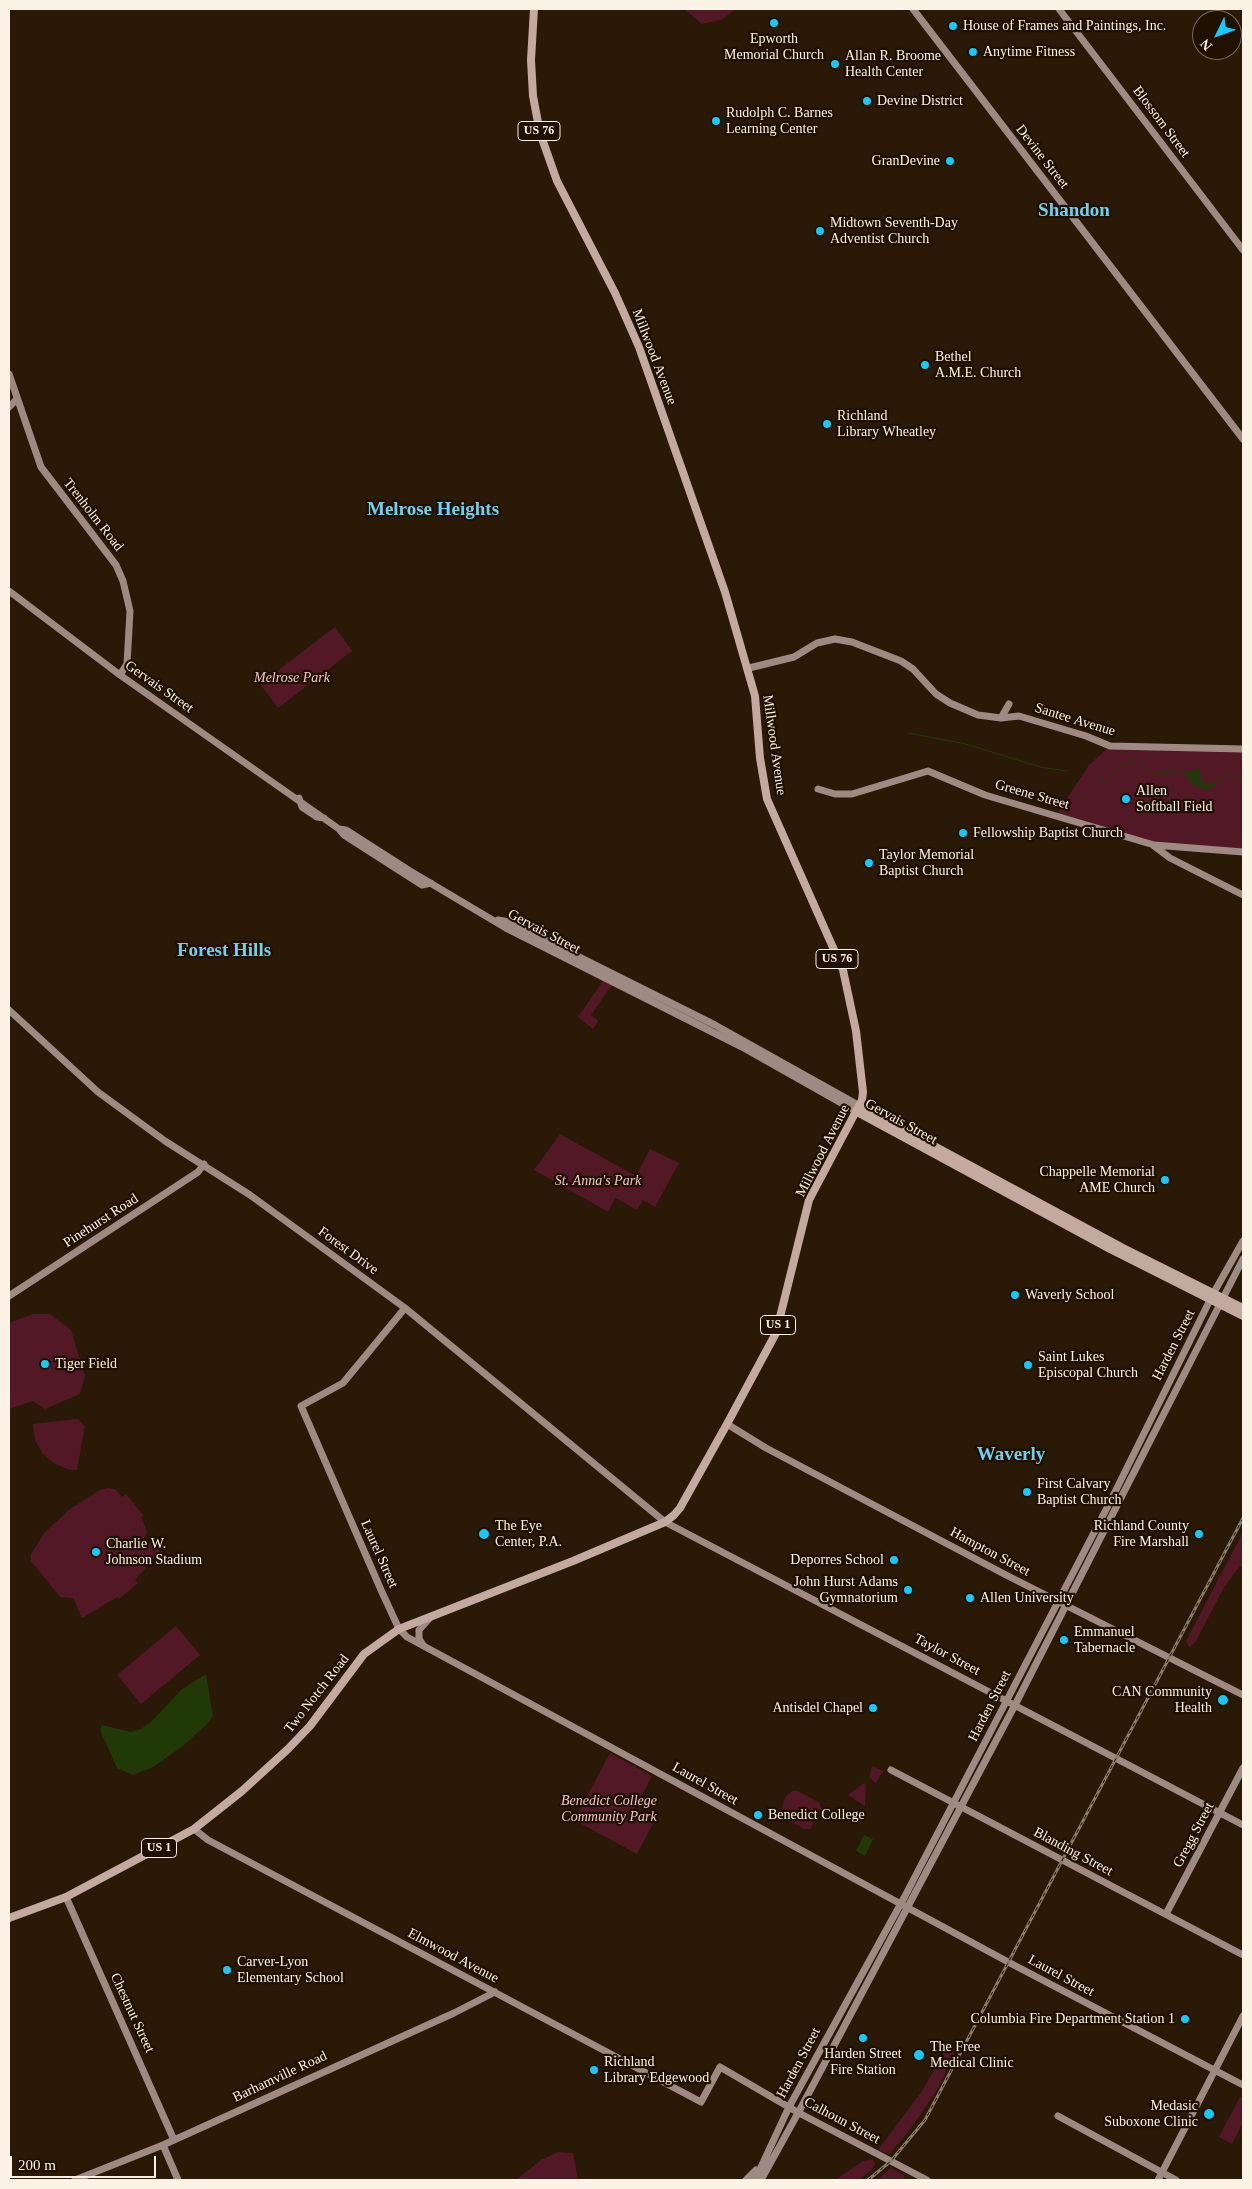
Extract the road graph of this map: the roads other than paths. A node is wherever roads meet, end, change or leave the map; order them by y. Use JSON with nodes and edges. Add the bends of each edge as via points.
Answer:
{"nodes":[{"id":1,"x":534,"y":9,"type":"edge"},
{"id":2,"x":912,"y":9,"type":"edge"},
{"id":3,"x":1059,"y":9,"type":"edge"},
{"id":4,"x":1243,"y":250,"type":"edge"},
{"id":5,"x":9,"y":374,"type":"edge"},
{"id":6,"x":16,"y":400,"type":"junction"},
{"id":7,"x":9,"y":407,"type":"edge"},
{"id":8,"x":1243,"y":439,"type":"edge"},
{"id":9,"x":9,"y":591,"type":"edge"},
{"id":10,"x":749,"y":668,"type":"junction"},
{"id":11,"x":120,"y":675,"type":"junction"},
{"id":12,"x":1009,"y":704,"type":"dead end"},
{"id":13,"x":1001,"y":718,"type":"junction"},
{"id":14,"x":1243,"y":749,"type":"edge"},
{"id":15,"x":818,"y":789,"type":"dead end"},
{"id":16,"x":1154,"y":845,"type":"junction"},
{"id":17,"x":1243,"y":852,"type":"edge"},
{"id":18,"x":1243,"y":895,"type":"edge"},
{"id":19,"x":9,"y":1010,"type":"edge"},
{"id":20,"x":859,"y":1109,"type":"junction"},
{"id":21,"x":204,"y":1164,"type":"junction"},
{"id":22,"x":1243,"y":1241,"type":"edge"},
{"id":23,"x":1243,"y":1259,"type":"edge"},
{"id":24,"x":9,"y":1296,"type":"edge"},
{"id":25,"x":1212,"y":1298,"type":"junction"},
{"id":26,"x":1221,"y":1301,"type":"junction"},
{"id":27,"x":405,"y":1308,"type":"junction"},
{"id":28,"x":1243,"y":1308,"type":"edge"},
{"id":29,"x":1243,"y":1316,"type":"edge"},
{"id":30,"x":727,"y":1424,"type":"junction"},
{"id":31,"x":666,"y":1522,"type":"junction"},
{"id":32,"x":1062,"y":1602,"type":"junction"},
{"id":33,"x":432,"y":1616,"type":"junction"},
{"id":34,"x":399,"y":1629,"type":"junction"},
{"id":35,"x":423,"y":1645,"type":"junction"},
{"id":36,"x":1243,"y":1695,"type":"edge"},
{"id":37,"x":1007,"y":1701,"type":"junction"},
{"id":38,"x":1015,"y":1705,"type":"junction"},
{"id":39,"x":1243,"y":1768,"type":"edge"},
{"id":40,"x":891,"y":1770,"type":"dead end"},
{"id":41,"x":954,"y":1803,"type":"junction"},
{"id":42,"x":961,"y":1808,"type":"junction"},
{"id":43,"x":1220,"y":1813,"type":"junction"},
{"id":44,"x":1243,"y":1825,"type":"edge"},
{"id":45,"x":194,"y":1829,"type":"junction"},
{"id":46,"x":66,"y":1897,"type":"junction"},
{"id":47,"x":901,"y":1902,"type":"junction"},
{"id":48,"x":908,"y":1908,"type":"junction"},
{"id":49,"x":1166,"y":1914,"type":"junction"},
{"id":50,"x":9,"y":1918,"type":"edge"},
{"id":51,"x":1243,"y":1955,"type":"edge"},
{"id":52,"x":495,"y":1992,"type":"junction"},
{"id":53,"x":1243,"y":2016,"type":"edge"},
{"id":54,"x":720,"y":2067,"type":"joint"},
{"id":55,"x":1215,"y":2070,"type":"junction"},
{"id":56,"x":1243,"y":2085,"type":"edge"},
{"id":57,"x":789,"y":2108,"type":"junction"},
{"id":58,"x":799,"y":2113,"type":"junction"},
{"id":59,"x":1058,"y":2116,"type":"dead end"},
{"id":60,"x":174,"y":2140,"type":"junction"},
{"id":61,"x":163,"y":2145,"type":"junction"},
{"id":62,"x":765,"y":2158,"type":"junction"},
{"id":63,"x":1162,"y":2173,"type":"junction"},
{"id":64,"x":75,"y":2180,"type":"edge"},
{"id":65,"x":178,"y":2180,"type":"edge"},
{"id":66,"x":746,"y":2180,"type":"edge"},
{"id":67,"x":754,"y":2180,"type":"edge"},
{"id":68,"x":760,"y":2180,"type":"edge"},
{"id":69,"x":928,"y":2180,"type":"edge"},
{"id":70,"x":1158,"y":2180,"type":"edge"},
{"id":71,"x":1176,"y":2180,"type":"edge"}],
"edges":[{"from":1,"to":10,"type":"main road","name":"Millwood Avenue","number":"US 76","via":[[533,91],[547,156],[639,347],[693,495]]},
{"from":2,"to":8,"type":"street","name":"Devine Street"},
{"from":3,"to":4,"type":"street","name":"Blossom Street"},
{"from":5,"to":6,"type":"street","name":"Trenholm Road"},
{"from":6,"to":7,"type":"street"},
{"from":6,"to":11,"type":"street","name":"Trenholm Road","via":[[40,467],[116,565],[123,581],[130,611],[127,664]]},
{"from":9,"to":11,"type":"street","name":"Gervais Street"},
{"from":10,"to":13,"type":"street","name":"Santee Avenue","via":[[794,657],[817,643],[835,639],[852,642],[913,669],[936,694],[950,703],[978,715]]},
{"from":10,"to":20,"type":"main road","name":"Millwood Avenue","number":"US 76","via":[[767,799],[843,970],[852,1004],[863,1092]]},
{"from":11,"to":20,"type":"street","name":"Gervais Street","via":[[340,829],[514,932]]},
{"from":12,"to":13,"type":"street"},
{"from":13,"to":14,"type":"street","name":"Santee Avenue","via":[[1018,716],[1110,746]]},
{"from":15,"to":16,"type":"street","name":"Greene Street","via":[[852,794],[928,771],[985,795]]},
{"from":16,"to":17,"type":"street","name":"Greene Street"},
{"from":16,"to":18,"type":"street","via":[[1170,858]]},
{"from":19,"to":21,"type":"street","name":"Forest Drive","via":[[98,1092],[165,1141]]},
{"from":20,"to":25,"type":"main road","name":"Gervais Street","via":[[1015,1199]]},
{"from":20,"to":30,"type":"main road","name":"Millwood Avenue","number":"US 1","via":[[809,1200],[776,1333]]},
{"from":21,"to":24,"type":"street","name":"Pinehurst Road","via":[[198,1172]]},
{"from":21,"to":27,"type":"street","name":"Forest Drive"},
{"from":22,"to":25,"type":"street","name":"Harden Street"},
{"from":23,"to":26,"type":"street","name":"Harden Street"},
{"from":25,"to":26,"type":"main road","name":"Gervais Street"},
{"from":25,"to":32,"type":"street","name":"Harden Street"},
{"from":26,"to":28,"type":"main road","name":"Gervais Street"},
{"from":26,"to":29,"type":"main road","name":"Gervais Street"},
{"from":26,"to":32,"type":"street","name":"Harden Street"},
{"from":27,"to":31,"type":"street","name":"Forest Drive"},
{"from":27,"to":34,"type":"street","name":"Laurel Street","via":[[343,1383],[301,1406]]},
{"from":30,"to":31,"type":"main road","name":"Millwood Avenue","number":"US 1","via":[[680,1508]]},
{"from":30,"to":32,"type":"street","name":"Hampton Street","via":[[766,1448]]},
{"from":31,"to":33,"type":"main road","name":"Two Notch Road","number":"US 1"},
{"from":31,"to":37,"type":"street","name":"Taylor Street"},
{"from":32,"to":36,"type":"street","name":"Hampton Street"},
{"from":32,"to":37,"type":"street","name":"Harden Street"},
{"from":32,"to":38,"type":"street","name":"Harden Street"},
{"from":33,"to":34,"type":"main road","name":"Two Notch Road","number":"US 1"},
{"from":33,"to":35,"type":"street","via":[[419,1630]]},
{"from":34,"to":35,"type":"street","name":"Laurel Street"},
{"from":34,"to":45,"type":"main road","name":"Two Notch Road","number":"US 1","via":[[364,1654],[310,1726],[288,1749]]},
{"from":35,"to":47,"type":"street","name":"Laurel Street"},
{"from":37,"to":38,"type":"street","name":"Taylor Street"},
{"from":37,"to":41,"type":"street","name":"Harden Street"},
{"from":38,"to":42,"type":"street","name":"Harden Street"},
{"from":38,"to":43,"type":"street","name":"Taylor Street"},
{"from":39,"to":43,"type":"street","name":"Gregg Street"},
{"from":40,"to":41,"type":"street","name":"Blanding Street"},
{"from":41,"to":42,"type":"street","name":"Blanding Street"},
{"from":41,"to":47,"type":"street","name":"Harden Street"},
{"from":42,"to":48,"type":"street","name":"Harden Street"},
{"from":42,"to":49,"type":"street","name":"Blanding Street"},
{"from":43,"to":44,"type":"street","name":"Taylor Street"},
{"from":43,"to":49,"type":"street","name":"Gregg Street"},
{"from":45,"to":46,"type":"main road","name":"Two Notch Road","number":"US 1"},
{"from":45,"to":52,"type":"street","name":"Elmwood Avenue","via":[[210,1841]]},
{"from":46,"to":50,"type":"main road","name":"Two Notch Road","number":"US 1"},
{"from":46,"to":60,"type":"street","name":"Chestnut Street"},
{"from":47,"to":48,"type":"street","name":"Laurel Street"},
{"from":47,"to":57,"type":"street","name":"Harden Street"},
{"from":48,"to":55,"type":"street","name":"Laurel Street"},
{"from":48,"to":58,"type":"street","name":"Harden Street"},
{"from":49,"to":51,"type":"street","name":"Blanding Street"},
{"from":52,"to":54,"type":"street","name":"Elmwood Avenue","via":[[701,2102]]},
{"from":52,"to":60,"type":"street","name":"Barhamville Road","via":[[454,2014]]},
{"from":53,"to":55,"type":"street"},
{"from":54,"to":57,"type":"street","name":"Calhoun Street"},
{"from":55,"to":56,"type":"street","name":"Laurel Street"},
{"from":55,"to":63,"type":"street"},
{"from":57,"to":58,"type":"street","name":"Calhoun Street"},
{"from":57,"to":62,"type":"street","name":"Harden Street"},
{"from":58,"to":68,"type":"street","name":"Harden Street"},
{"from":58,"to":69,"type":"street","name":"Calhoun Street"},
{"from":59,"to":63,"type":"street"},
{"from":60,"to":61,"type":"street","name":"Barhamville Road"},
{"from":61,"to":64,"type":"street","name":"Barhamville Road"},
{"from":61,"to":65,"type":"street"},
{"from":62,"to":66,"type":"street"},
{"from":62,"to":67,"type":"street","name":"Harden Street"},
{"from":63,"to":70,"type":"street"},
{"from":63,"to":71,"type":"street"}]}
